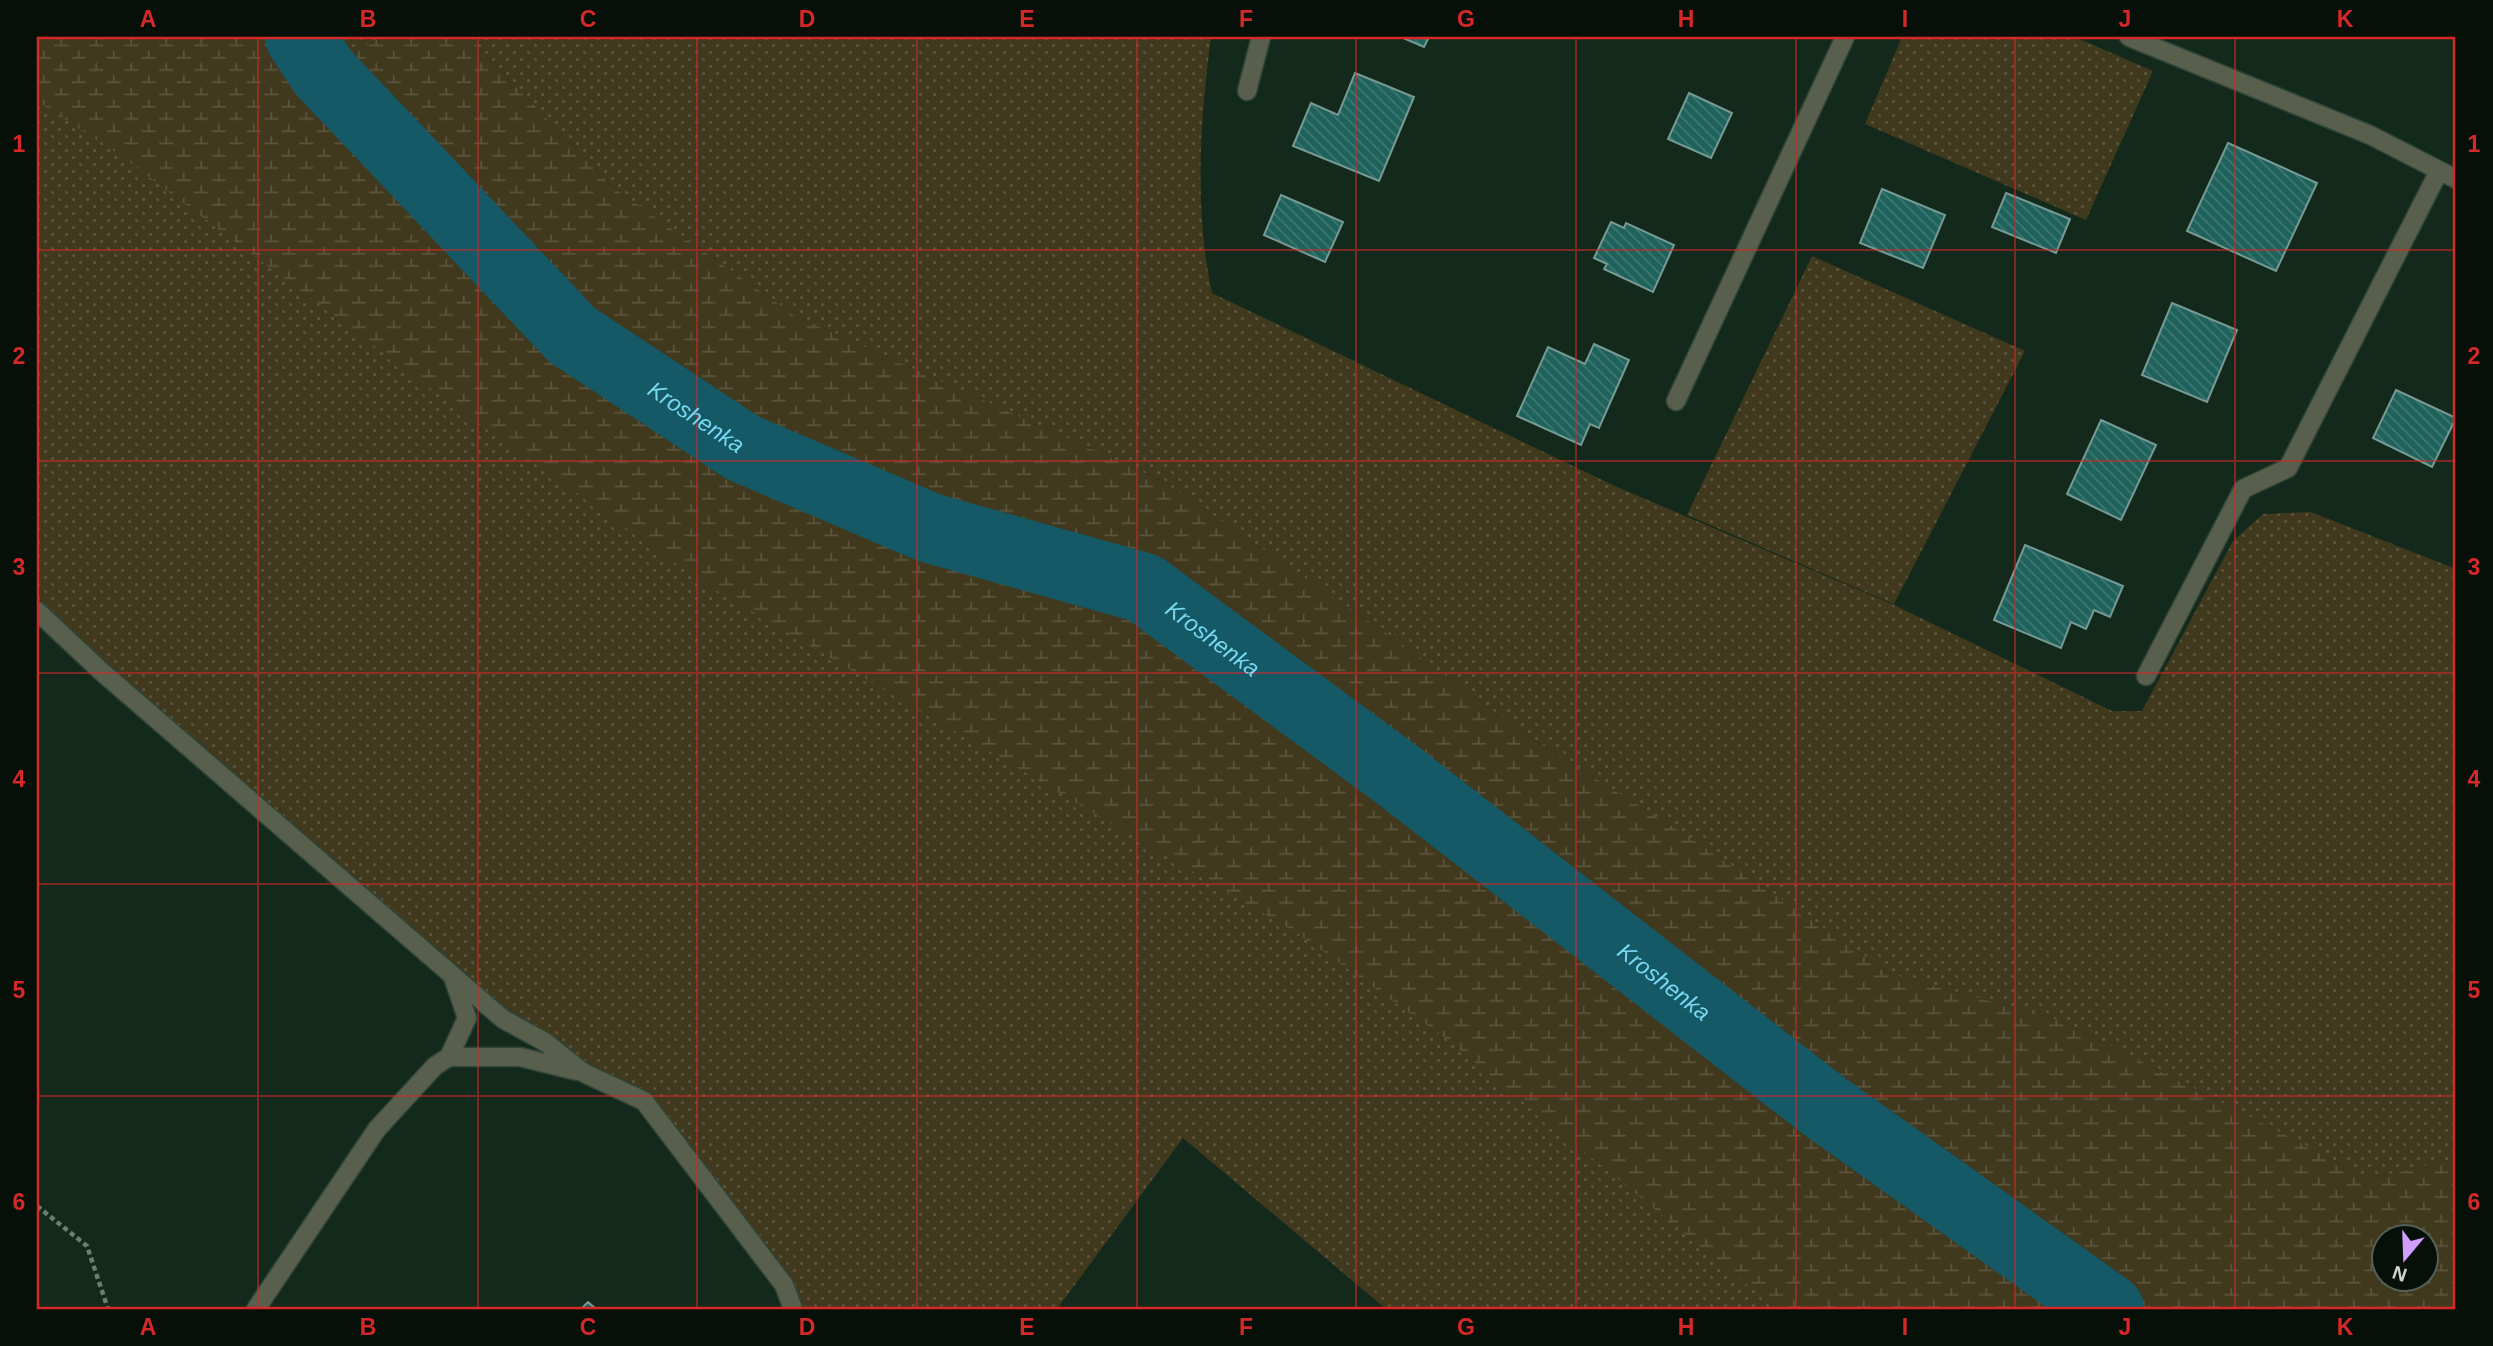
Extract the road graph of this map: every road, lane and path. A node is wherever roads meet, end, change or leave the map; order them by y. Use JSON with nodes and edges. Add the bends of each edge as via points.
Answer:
{"nodes":[{"id":1,"x":1261,"y":37,"type":"edge"},
{"id":2,"x":1845,"y":37,"type":"edge"},
{"id":3,"x":2129,"y":37,"type":"edge"},
{"id":4,"x":1247,"y":91,"type":"dead end"},
{"id":5,"x":2439,"y":171,"type":"junction"},
{"id":6,"x":2456,"y":179,"type":"edge"},
{"id":7,"x":1676,"y":401,"type":"dead end"},
{"id":8,"x":37,"y":611,"type":"edge"},
{"id":9,"x":2146,"y":676,"type":"dead end"},
{"id":10,"x":452,"y":973,"type":"junction"},
{"id":11,"x":449,"y":1057,"type":"junction"},
{"id":12,"x":584,"y":1073,"type":"junction"},
{"id":13,"x":37,"y":1206,"type":"edge"},
{"id":14,"x":108,"y":1309,"type":"edge"},
{"id":15,"x":256,"y":1309,"type":"edge"},
{"id":16,"x":793,"y":1309,"type":"edge"}],
"edges":[{"from":1,"to":4,"type":"street"},
{"from":2,"to":7,"type":"street"},
{"from":3,"to":5,"type":"street","via":[[2370,135]]},
{"from":5,"to":6,"type":"street"},
{"from":5,"to":9,"type":"street","via":[[2288,468],[2243,489]]},
{"from":8,"to":10,"type":"street"},
{"from":10,"to":11,"type":"street","via":[[467,1018]]},
{"from":10,"to":12,"type":"street","via":[[503,1019],[545,1042]]},
{"from":11,"to":12,"type":"street","via":[[520,1057]]},
{"from":11,"to":15,"type":"street","via":[[435,1066],[377,1129]]},
{"from":12,"to":16,"type":"street","via":[[644,1101],[784,1285]]},
{"from":13,"to":14,"type":"path","via":[[88,1246]]}]}
